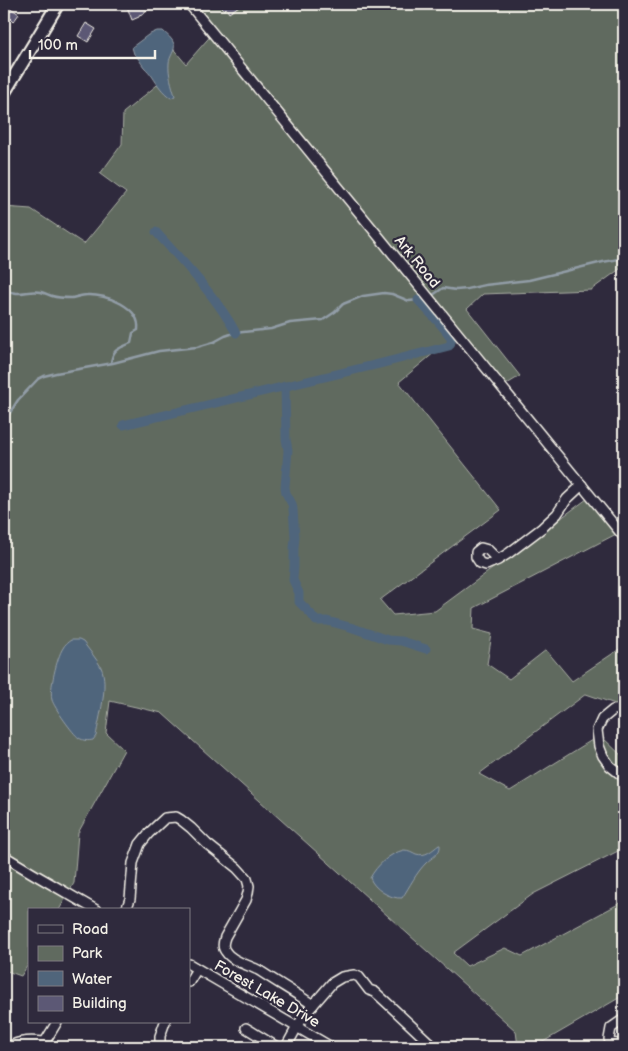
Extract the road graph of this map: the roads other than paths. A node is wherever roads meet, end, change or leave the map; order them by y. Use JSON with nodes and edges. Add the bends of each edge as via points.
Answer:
{"nodes":[{"id":1,"x":58,"y":4,"type":"edge"},
{"id":2,"x":189,"y":4,"type":"edge"},
{"id":3,"x":4,"y":93,"type":"edge"},
{"id":4,"x":582,"y":485,"type":"junction"},
{"id":5,"x":624,"y":537,"type":"edge"},
{"id":6,"x":498,"y":560,"type":"dead end"},
{"id":7,"x":624,"y":709,"type":"edge"},
{"id":8,"x":624,"y":777,"type":"edge"},
{"id":9,"x":4,"y":856,"type":"edge"},
{"id":10,"x":92,"y":908,"type":"edge"},
{"id":11,"x":127,"y":908,"type":"edge"},
{"id":12,"x":193,"y":967,"type":"edge"},
{"id":13,"x":313,"y":1005,"type":"junction"},
{"id":14,"x":624,"y":1019,"type":"edge"},
{"id":15,"x":56,"y":1024,"type":"edge"},
{"id":16,"x":164,"y":1024,"type":"edge"},
{"id":17,"x":297,"y":1027,"type":"junction"},
{"id":18,"x":246,"y":1028,"type":"dead end"},
{"id":19,"x":43,"y":1044,"type":"edge"},
{"id":20,"x":624,"y":1045,"type":"edge"},
{"id":21,"x":9,"y":1047,"type":"edge"},
{"id":22,"x":160,"y":1047,"type":"edge"},
{"id":23,"x":277,"y":1047,"type":"edge"},
{"id":24,"x":286,"y":1047,"type":"edge"},
{"id":25,"x":331,"y":1047,"type":"edge"},
{"id":26,"x":434,"y":1047,"type":"edge"}],
"edges":[{"from":1,"to":3,"type":"main road"},
{"from":2,"to":4,"type":"street","name":"Ark Road"},
{"from":4,"to":5,"type":"street","name":"Ark Road"},
{"from":4,"to":6,"type":"street","via":[[542,528]]},
{"from":7,"to":8,"type":"street","via":[[613,710],[602,719],[596,730],[603,756]]},
{"from":9,"to":10,"type":"street"},
{"from":11,"to":13,"type":"street","via":[[132,863],[140,844],[165,818],[176,817],[247,879],[246,900],[223,943],[227,954]]},
{"from":12,"to":17,"type":"street","name":"Forest Lake Drive"},
{"from":13,"to":17,"type":"street"},
{"from":13,"to":26,"type":"street","via":[[337,979],[354,975]]},
{"from":14,"to":20,"type":"street","via":[[611,1028],[609,1039],[611,1043]]},
{"from":15,"to":19,"type":"street"},
{"from":16,"to":22,"type":"street"},
{"from":17,"to":24,"type":"street"},
{"from":17,"to":25,"type":"street","name":"Forest Lake Drive"},
{"from":18,"to":23,"type":"street"},
{"from":19,"to":21,"type":"street","via":[[29,1041]]}]}
